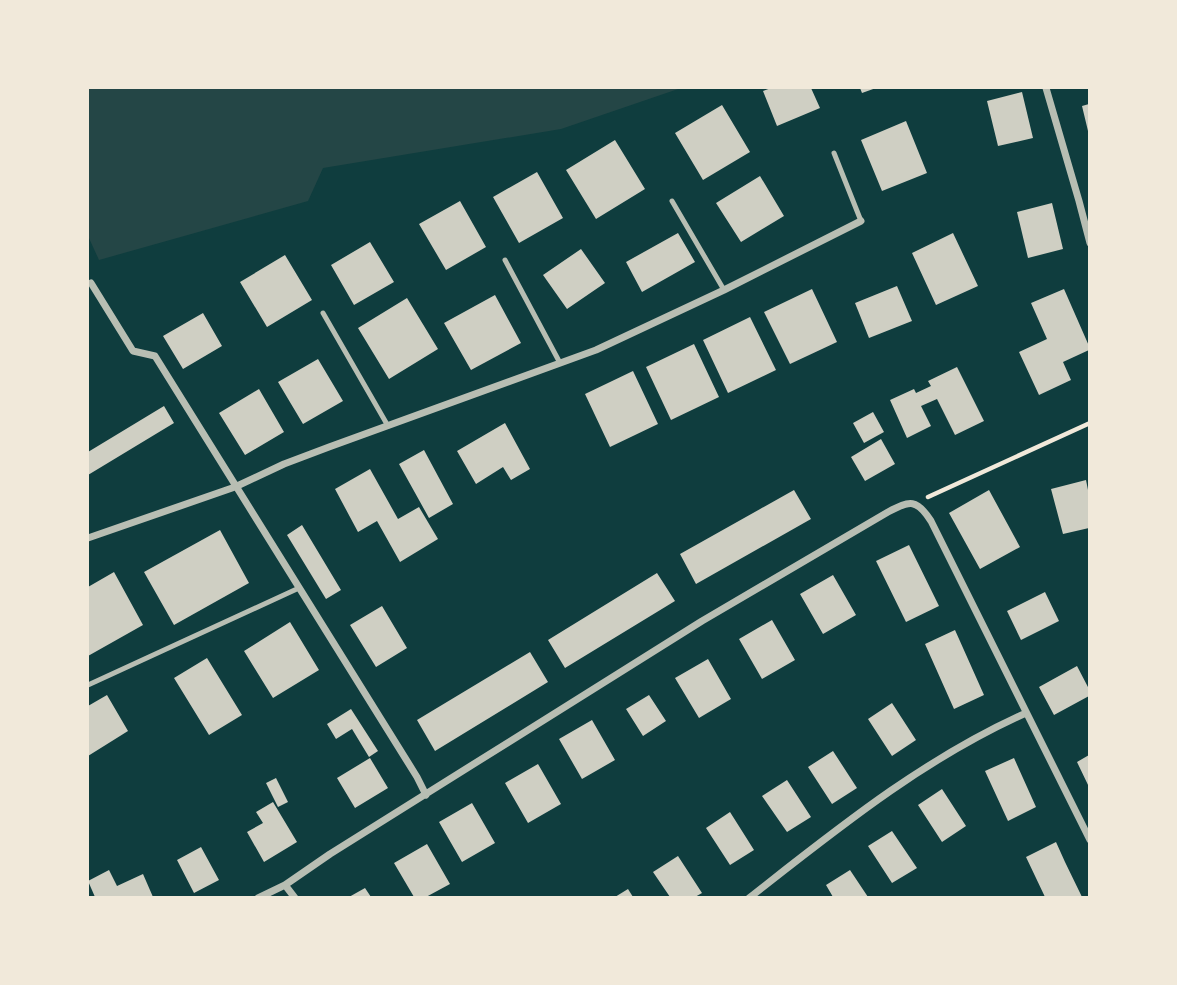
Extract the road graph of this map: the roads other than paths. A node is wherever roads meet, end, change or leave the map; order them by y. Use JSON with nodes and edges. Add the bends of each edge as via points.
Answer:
{"nodes":[{"id":1,"x":1046,"y":88,"type":"edge"},
{"id":2,"x":834,"y":153,"type":"dead end"},
{"id":3,"x":672,"y":201,"type":"dead end"},
{"id":4,"x":862,"y":221,"type":"joint"},
{"id":5,"x":1090,"y":243,"type":"edge"},
{"id":6,"x":505,"y":260,"type":"dead end"},
{"id":7,"x":90,"y":283,"type":"dead end"},
{"id":8,"x":724,"y":290,"type":"junction"},
{"id":9,"x":323,"y":313,"type":"dead end"},
{"id":10,"x":560,"y":363,"type":"junction"},
{"id":11,"x":388,"y":426,"type":"junction"},
{"id":12,"x":235,"y":487,"type":"junction"},
{"id":13,"x":88,"y":538,"type":"edge"},
{"id":14,"x":299,"y":588,"type":"junction"},
{"id":15,"x":88,"y":685,"type":"edge"},
{"id":16,"x":1026,"y":713,"type":"junction"},
{"id":17,"x":426,"y":795,"type":"junction"},
{"id":18,"x":1090,"y":840,"type":"edge"},
{"id":19,"x":285,"y":885,"type":"junction"},
{"id":20,"x":258,"y":898,"type":"edge"},
{"id":21,"x":295,"y":898,"type":"edge"},
{"id":22,"x":749,"y":898,"type":"edge"}],
"edges":[{"from":1,"to":5,"type":"street"},
{"from":2,"to":4,"type":"lane"},
{"from":3,"to":8,"type":"lane"},
{"from":4,"to":8,"type":"street"},
{"from":6,"to":10,"type":"lane"},
{"from":7,"to":12,"type":"street","via":[[133,351],[155,356]]},
{"from":8,"to":10,"type":"street"},
{"from":9,"to":11,"type":"lane"},
{"from":10,"to":11,"type":"street"},
{"from":11,"to":12,"type":"street"},
{"from":12,"to":13,"type":"street"},
{"from":12,"to":14,"type":"street"},
{"from":14,"to":15,"type":"lane"},
{"from":14,"to":17,"type":"street"},
{"from":16,"to":17,"type":"street","via":[[931,521],[915,503],[888,512],[726,607]]},
{"from":16,"to":18,"type":"street"},
{"from":16,"to":22,"type":"street","via":[[916,773]]},
{"from":17,"to":19,"type":"street"},
{"from":19,"to":20,"type":"street"},
{"from":19,"to":21,"type":"street"}]}
